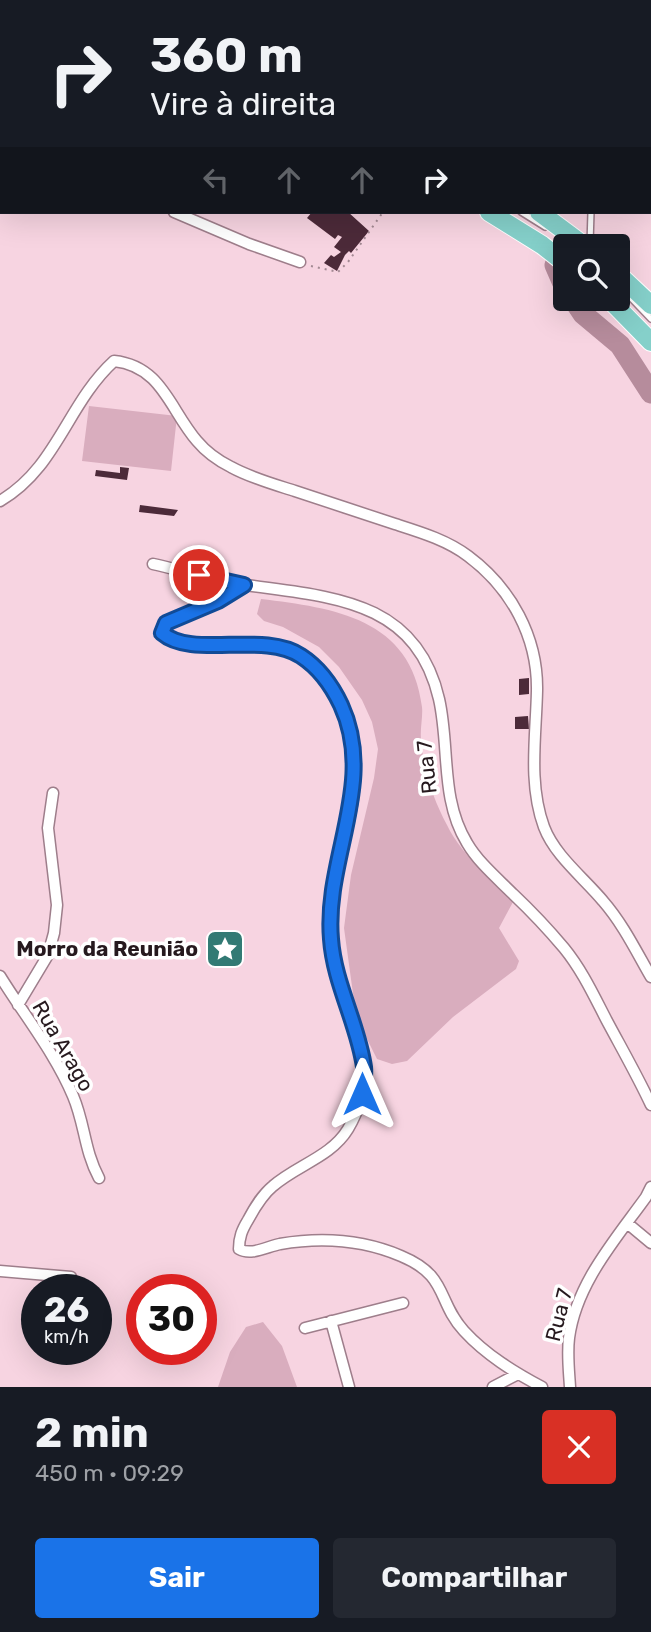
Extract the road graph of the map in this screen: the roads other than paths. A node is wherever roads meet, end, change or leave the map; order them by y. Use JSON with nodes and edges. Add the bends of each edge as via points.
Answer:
{"nodes":[{"id":1,"x":179,"y":214,"type":"edge"},
{"id":2,"x":492,"y":214,"type":"edge"},
{"id":3,"x":505,"y":214,"type":"edge"},
{"id":4,"x":524,"y":214,"type":"edge"},
{"id":5,"x":542,"y":214,"type":"edge"},
{"id":6,"x":591,"y":214,"type":"edge"},
{"id":7,"x":519,"y":222,"type":"dead end"},
{"id":8,"x":527,"y":227,"type":"dead end"},
{"id":9,"x":548,"y":229,"type":"dead end"},
{"id":10,"x":570,"y":234,"type":"edge"},
{"id":11,"x":589,"y":234,"type":"edge"},
{"id":12,"x":553,"y":248,"type":"edge"},
{"id":13,"x":553,"y":251,"type":"edge"},
{"id":14,"x":300,"y":262,"type":"road end"},
{"id":15,"x":630,"y":283,"type":"edge"},
{"id":16,"x":630,"y":297,"type":"edge"},
{"id":17,"x":649,"y":298,"type":"edge"},
{"id":18,"x":630,"y":309,"type":"edge"},
{"id":19,"x":621,"y":311,"type":"edge"},
{"id":20,"x":651,"y":319,"type":"edge"},
{"id":21,"x":651,"y":333,"type":"edge"},
{"id":22,"x":651,"y":342,"type":"edge"},
{"id":23,"x":0,"y":501,"type":"edge"},
{"id":24,"x":153,"y":564,"type":"dead end"},
{"id":25,"x":244,"y":585,"type":"junction"},
{"id":26,"x":53,"y":793,"type":"dead end"},
{"id":27,"x":0,"y":976,"type":"edge"},
{"id":28,"x":651,"y":977,"type":"edge"},
{"id":29,"x":18,"y":1005,"type":"junction"},
{"id":30,"x":651,"y":1105,"type":"edge"},
{"id":31,"x":99,"y":1178,"type":"dead end"},
{"id":32,"x":651,"y":1187,"type":"edge"},
{"id":33,"x":627,"y":1223,"type":"junction"},
{"id":34,"x":651,"y":1243,"type":"edge"},
{"id":35,"x":0,"y":1271,"type":"edge"},
{"id":36,"x":36,"y":1274,"type":"edge"},
{"id":37,"x":403,"y":1303,"type":"dead end"},
{"id":38,"x":331,"y":1321,"type":"junction"},
{"id":39,"x":305,"y":1328,"type":"dead end"},
{"id":40,"x":518,"y":1374,"type":"junction"},
{"id":41,"x":349,"y":1387,"type":"edge"},
{"id":42,"x":493,"y":1387,"type":"edge"},
{"id":43,"x":542,"y":1387,"type":"edge"},
{"id":44,"x":570,"y":1387,"type":"edge"}],
"edges":[{"from":1,"to":14,"type":"street"},
{"from":2,"to":13,"type":"main road"},
{"from":3,"to":7,"type":"lane"},
{"from":4,"to":9,"type":"lane"},
{"from":5,"to":10,"type":"main road"},
{"from":6,"to":11,"type":"lane"},
{"from":8,"to":12,"type":"lane"},
{"from":15,"to":17,"type":"main road"},
{"from":16,"to":20,"type":"lane"},
{"from":18,"to":21,"type":"lane"},
{"from":19,"to":22,"type":"main road"},
{"from":23,"to":28,"type":"street","via":[[18,491],[48,458],[95,378],[114,361],[132,363],[155,380],[195,439],[222,462],[262,481],[430,536],[466,555],[509,596],[530,642],[537,689],[534,783],[547,835],[620,922]]},
{"from":24,"to":25,"type":"street","name":"Rua 7"},
{"from":25,"to":30,"type":"street","name":"Rua 7","via":[[354,603],[405,632],[433,678],[450,804],[457,825],[490,871],[566,950]]},
{"from":25,"to":40,"type":"street","via":[[166,623],[162,633],[178,641],[262,644],[290,650],[326,681],[346,716],[355,768],[334,885],[331,941],[365,1070],[362,1094],[348,1128],[329,1150],[272,1186],[239,1237],[239,1249],[250,1253],[296,1241],[335,1240],[366,1244],[400,1256],[429,1272],[465,1331]]},
{"from":26,"to":29,"type":"street","via":[[48,828],[57,905],[54,933],[48,955]]},
{"from":27,"to":29,"type":"street","name":"Rua Arago"},
{"from":29,"to":31,"type":"street","name":"Rua Arago","via":[[73,1097]]},
{"from":32,"to":33,"type":"street","name":"Rua 7"},
{"from":33,"to":34,"type":"street"},
{"from":33,"to":44,"type":"street","name":"Rua 7","via":[[591,1274],[579,1304],[569,1338]]},
{"from":35,"to":36,"type":"street"},
{"from":37,"to":38,"type":"street"},
{"from":38,"to":39,"type":"street"},
{"from":38,"to":41,"type":"street"},
{"from":40,"to":42,"type":"street"},
{"from":40,"to":43,"type":"street"}]}
